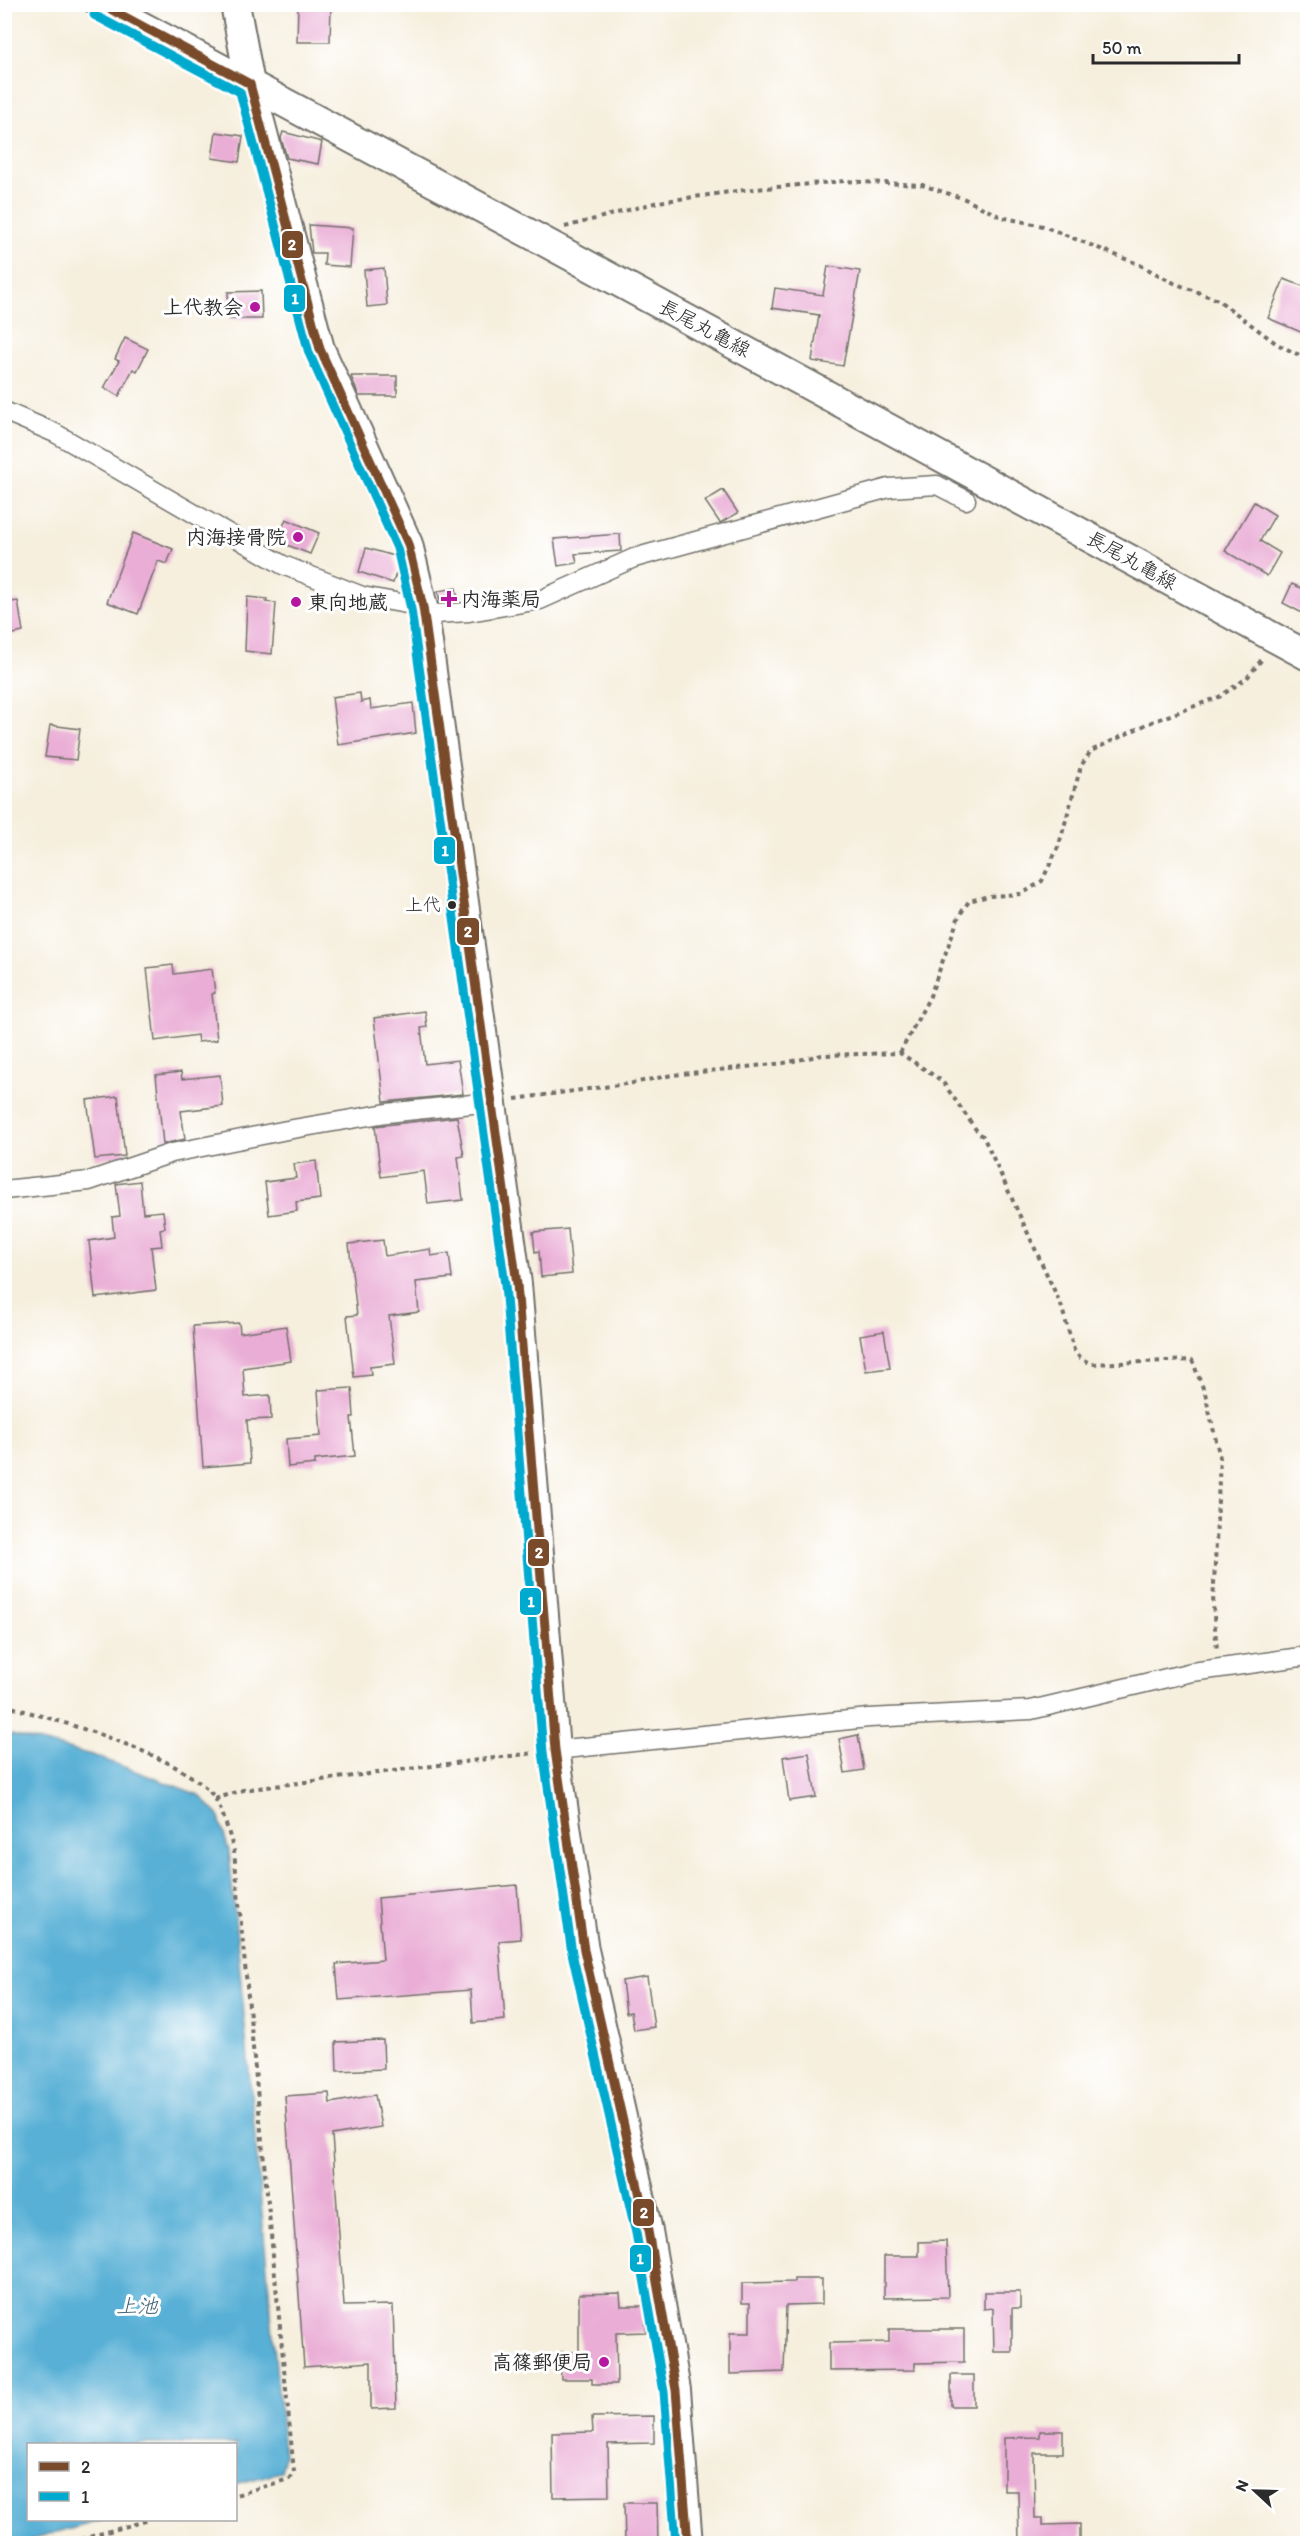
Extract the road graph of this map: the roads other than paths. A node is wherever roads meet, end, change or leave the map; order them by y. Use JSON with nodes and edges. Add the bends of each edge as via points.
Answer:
{"nodes":[{"id":1,"x":100,"y":4,"type":"edge"},
{"id":2,"x":235,"y":4,"type":"edge"},
{"id":3,"x":250,"y":84,"type":"junction"},
{"id":4,"x":4,"y":411,"type":"edge"},
{"id":5,"x":943,"y":473,"type":"junction"},
{"id":6,"x":966,"y":500,"type":"dead end"},
{"id":7,"x":423,"y":607,"type":"junction"},
{"id":8,"x":1306,"y":653,"type":"edge"},
{"id":9,"x":491,"y":1102,"type":"junction"},
{"id":10,"x":4,"y":1190,"type":"edge"},
{"id":11,"x":1308,"y":1656,"type":"edge"},
{"id":12,"x":555,"y":1750,"type":"junction"},
{"id":13,"x":688,"y":2544,"type":"edge"}],
"edges":[{"from":1,"to":3,"type":"main road","name":"長尾丸亀線"},
{"from":2,"to":3,"type":"main road"},
{"from":3,"to":5,"type":"main road","name":"長尾丸亀線","via":[[532,235]]},
{"from":3,"to":7,"type":"main road","via":[[320,349],[408,544]]},
{"from":4,"to":7,"type":"street","via":[[55,433],[284,565],[362,596]]},
{"from":5,"to":6,"type":"street"},
{"from":5,"to":7,"type":"street","via":[[634,558],[540,600],[469,612],[435,614]]},
{"from":5,"to":8,"type":"main road","name":"長尾丸亀線"},
{"from":7,"to":9,"type":"main road"},
{"from":9,"to":10,"type":"street","via":[[387,1113],[287,1130],[172,1153],[89,1181]]},
{"from":9,"to":12,"type":"main road","via":[[517,1284]]},
{"from":11,"to":12,"type":"street","via":[[1192,1672],[1031,1710],[869,1718]]},
{"from":12,"to":13,"type":"main road","via":[[584,1950],[648,2231],[676,2390]]}]}
